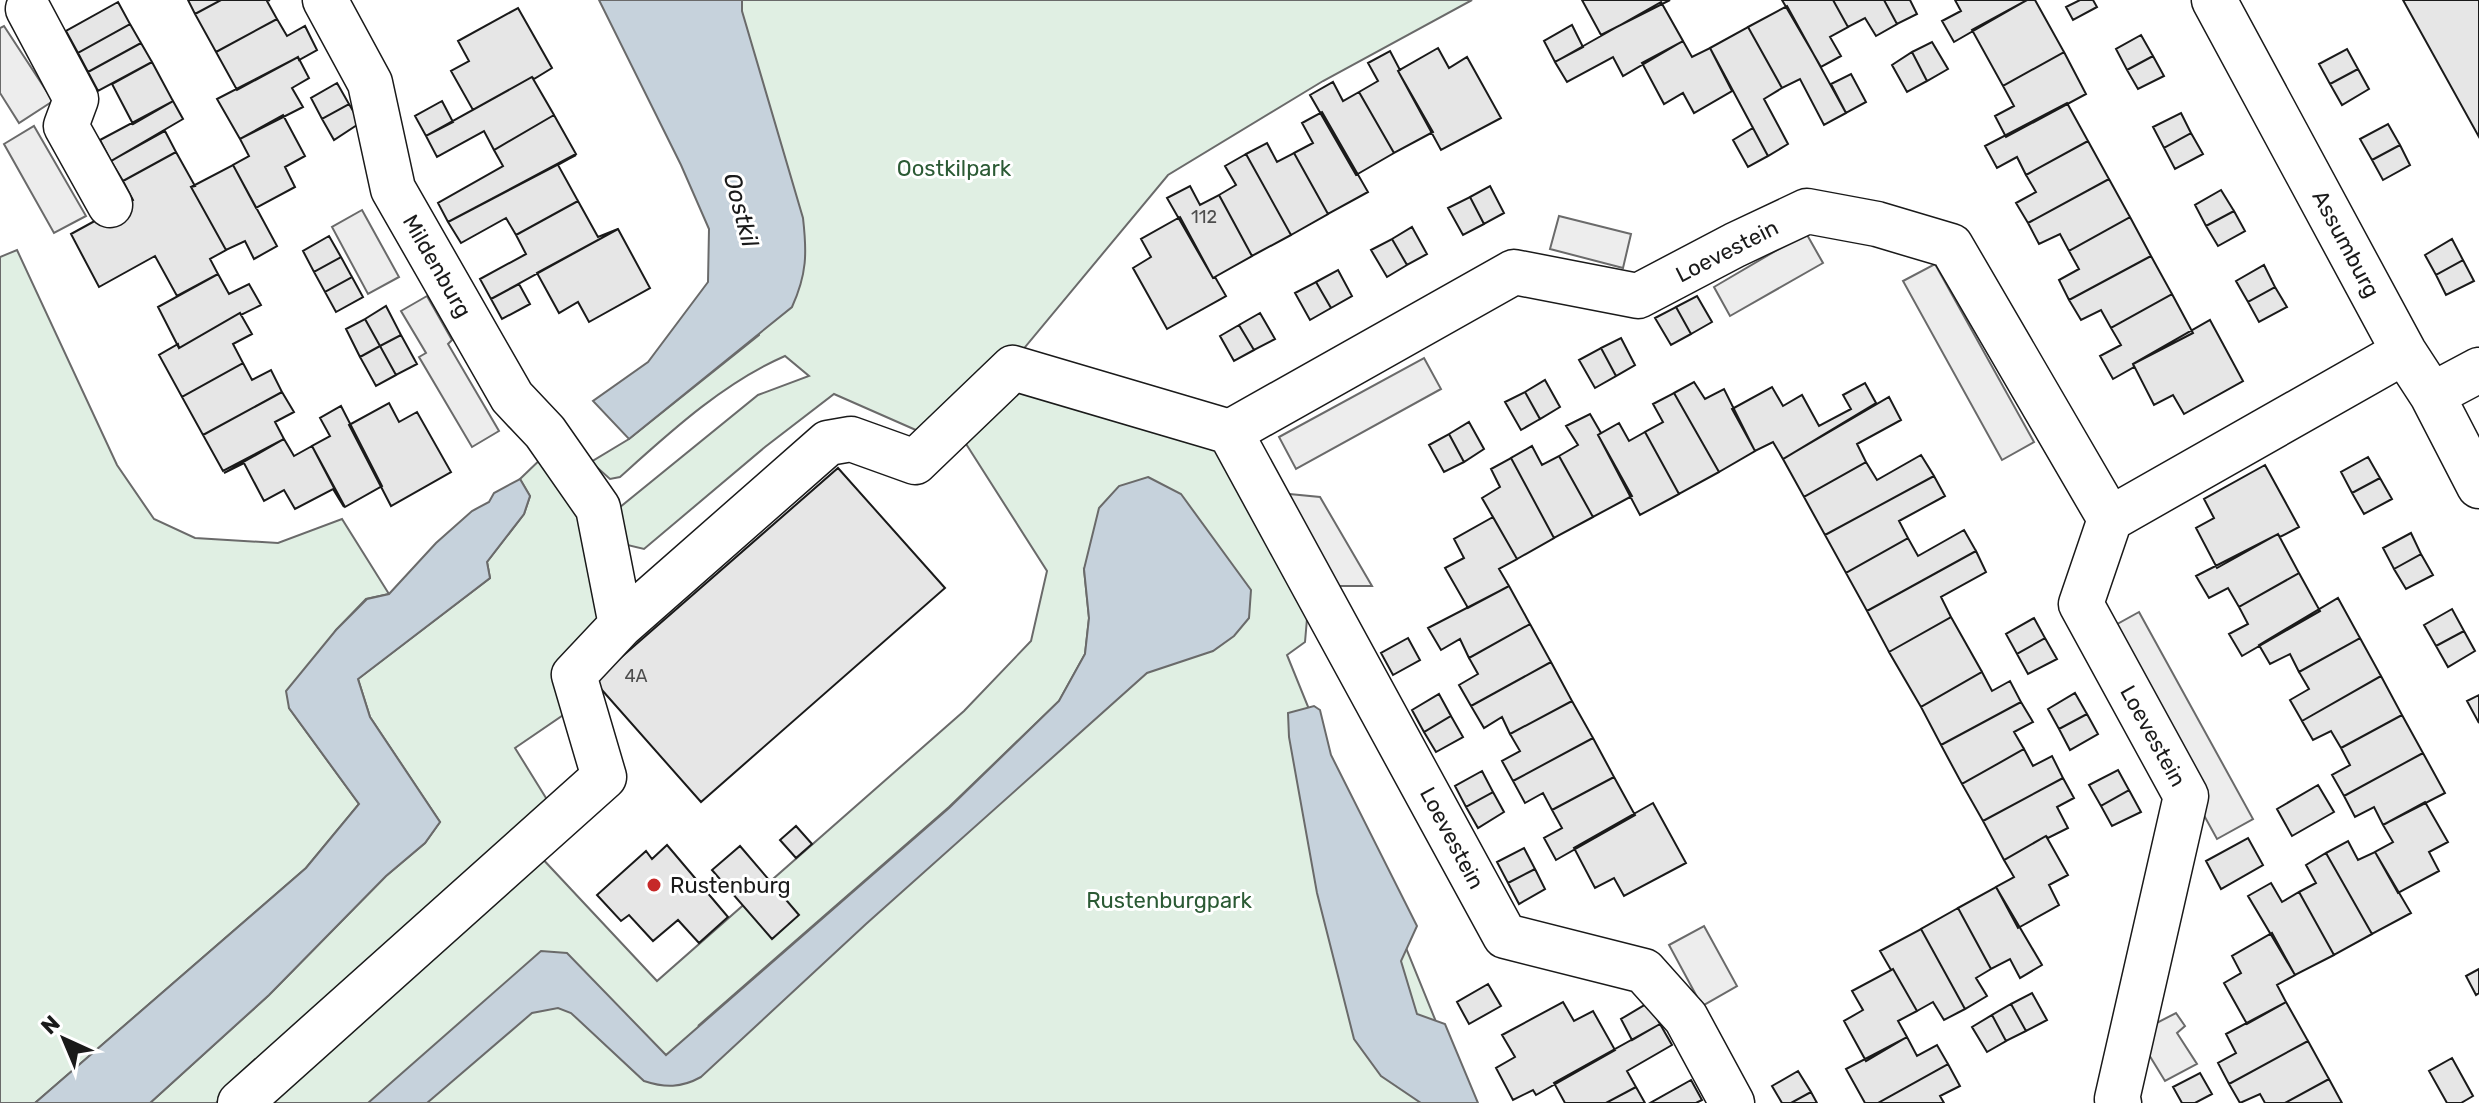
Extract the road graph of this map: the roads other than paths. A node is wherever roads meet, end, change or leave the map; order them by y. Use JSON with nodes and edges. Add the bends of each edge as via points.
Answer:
{"nodes":[{"id":1,"x":325,"y":0,"type":"edge"},
{"id":2,"x":2214,"y":0,"type":"edge"},
{"id":3,"x":23,"y":4,"type":"edge"},
{"id":4,"x":110,"y":205,"type":"dead end"},
{"id":5,"x":2404,"y":352,"type":"junction"},
{"id":6,"x":2479,"y":370,"type":"edge"},
{"id":7,"x":2432,"y":395,"type":"junction"},
{"id":8,"x":1230,"y":432,"type":"junction"},
{"id":9,"x":2479,"y":486,"type":"edge"},
{"id":10,"x":2110,"y":519,"type":"junction"},
{"id":11,"x":621,"y":625,"type":"junction"},
{"id":12,"x":240,"y":1103,"type":"edge"},
{"id":13,"x":1732,"y":1103,"type":"edge"},
{"id":14,"x":2119,"y":1103,"type":"edge"}],
"edges":[{"from":1,"to":11,"type":"street","name":"Mildenburg","via":[[370,83],[393,189],[512,397],[545,432],[598,508]]},
{"from":2,"to":5,"type":"street","name":"Assumburg"},
{"from":3,"to":4,"type":"street","via":[[76,99],[66,126]]},
{"from":5,"to":7,"type":"street","name":"Assumburg"},
{"from":5,"to":10,"type":"street"},
{"from":6,"to":7,"type":"street"},
{"from":7,"to":9,"type":"street","name":"Assumburg"},
{"from":8,"to":10,"type":"street","name":"Loevestein","via":[[1514,272],[1638,296],[1807,211],[1951,246]]},
{"from":8,"to":11,"type":"street","via":[[1013,368],[915,462],[851,439],[828,443]]},
{"from":8,"to":13,"type":"street","name":"Loevestein","via":[[1505,936],[1644,971],[1686,1018]]},
{"from":10,"to":14,"type":"street","name":"Loevestein","via":[[2081,604],[2186,796]]},
{"from":11,"to":12,"type":"street","via":[[574,675],[604,777]]}]}
